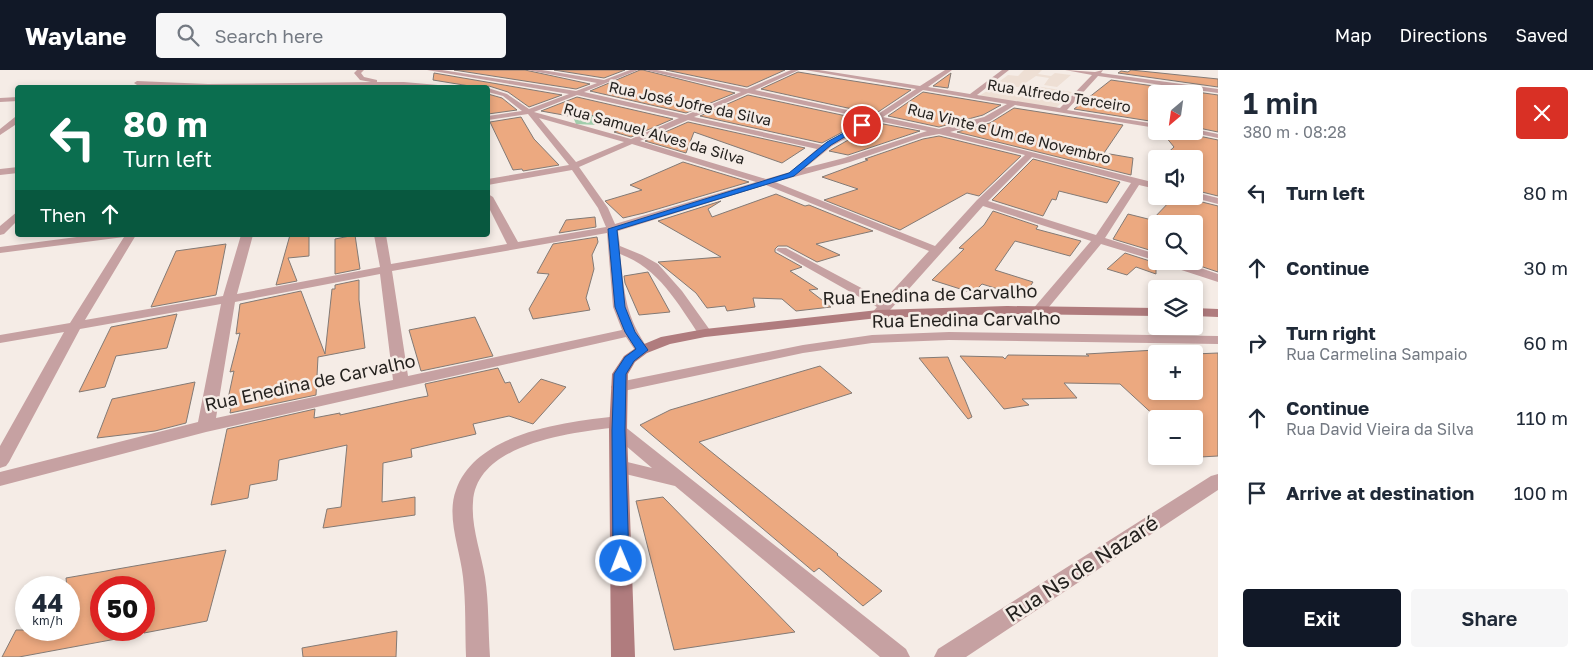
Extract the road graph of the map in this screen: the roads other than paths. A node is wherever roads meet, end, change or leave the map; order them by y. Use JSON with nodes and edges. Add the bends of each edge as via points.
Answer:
{"nodes":[{"id":1,"x":430,"y":70,"type":"edge"},
{"id":2,"x":530,"y":70,"type":"edge"},
{"id":3,"x":635,"y":70,"type":"edge"},
{"id":4,"x":648,"y":70,"type":"edge"},
{"id":5,"x":796,"y":70,"type":"edge"},
{"id":6,"x":808,"y":70,"type":"edge"},
{"id":7,"x":949,"y":70,"type":"edge"},
{"id":8,"x":1006,"y":70,"type":"edge"},
{"id":9,"x":1068,"y":70,"type":"edge"},
{"id":10,"x":357,"y":71,"type":"edge"},
{"id":11,"x":1098,"y":72,"type":"edge"},
{"id":12,"x":137,"y":82,"type":"edge"},
{"id":13,"x":605,"y":82,"type":"junction"},
{"id":14,"x":190,"y":85,"type":"edge"},
{"id":15,"x":419,"y":85,"type":"edge"},
{"id":16,"x":922,"y":88,"type":"junction"},
{"id":17,"x":490,"y":91,"type":"edge"},
{"id":18,"x":748,"y":91,"type":"junction"},
{"id":19,"x":1218,"y":91,"type":"edge"},
{"id":20,"x":577,"y":93,"type":"junction"},
{"id":21,"x":972,"y":96,"type":"junction"},
{"id":22,"x":15,"y":99,"type":"edge"},
{"id":23,"x":0,"y":100,"type":"edge"},
{"id":24,"x":1014,"y":103,"type":"junction"},
{"id":25,"x":1062,"y":111,"type":"junction"},
{"id":26,"x":530,"y":113,"type":"junction"},
{"id":27,"x":490,"y":118,"type":"edge"},
{"id":28,"x":687,"y":118,"type":"junction"},
{"id":29,"x":877,"y":118,"type":"junction"},
{"id":30,"x":15,"y":121,"type":"edge"},
{"id":31,"x":1148,"y":125,"type":"edge"},
{"id":32,"x":942,"y":132,"type":"junction"},
{"id":33,"x":0,"y":133,"type":"edge"},
{"id":34,"x":1203,"y":133,"type":"edge"},
{"id":35,"x":1218,"y":136,"type":"edge"},
{"id":36,"x":631,"y":142,"type":"junction"},
{"id":37,"x":824,"y":148,"type":"junction"},
{"id":38,"x":1030,"y":155,"type":"junction"},
{"id":39,"x":574,"y":166,"type":"junction"},
{"id":40,"x":15,"y":170,"type":"edge"},
{"id":41,"x":0,"y":172,"type":"edge"},
{"id":42,"x":791,"y":174,"type":"junction"},
{"id":43,"x":490,"y":182,"type":"edge"},
{"id":44,"x":768,"y":182,"type":"junction"},
{"id":45,"x":1136,"y":182,"type":"junction"},
{"id":46,"x":1148,"y":184,"type":"edge"},
{"id":47,"x":1203,"y":197,"type":"edge"},
{"id":48,"x":490,"y":200,"type":"edge"},
{"id":49,"x":1218,"y":201,"type":"edge"},
{"id":50,"x":981,"y":202,"type":"junction"},
{"id":51,"x":15,"y":217,"type":"edge"},
{"id":52,"x":612,"y":229,"type":"junction"},
{"id":53,"x":0,"y":232,"type":"edge"},
{"id":54,"x":103,"y":237,"type":"edge"},
{"id":55,"x":129,"y":237,"type":"edge"},
{"id":56,"x":246,"y":237,"type":"edge"},
{"id":57,"x":380,"y":237,"type":"edge"},
{"id":58,"x":1098,"y":240,"type":"junction"},
{"id":59,"x":514,"y":246,"type":"junction"},
{"id":60,"x":613,"y":248,"type":"junction"},
{"id":61,"x":0,"y":250,"type":"edge"},
{"id":62,"x":782,"y":250,"type":"dead end"},
{"id":63,"x":938,"y":251,"type":"junction"},
{"id":64,"x":1148,"y":256,"type":"edge"},
{"id":65,"x":386,"y":269,"type":"junction"},
{"id":66,"x":1194,"y":270,"type":"edge"},
{"id":67,"x":1218,"y":278,"type":"edge"},
{"id":68,"x":229,"y":299,"type":"junction"},
{"id":69,"x":882,"y":310,"type":"junction"},
{"id":70,"x":1039,"y":310,"type":"junction"},
{"id":71,"x":1148,"y":312,"type":"edge"},
{"id":72,"x":1203,"y":312,"type":"edge"},
{"id":73,"x":1218,"y":313,"type":"edge"},
{"id":74,"x":74,"y":327,"type":"junction"},
{"id":75,"x":630,"y":332,"type":"junction"},
{"id":76,"x":705,"y":333,"type":"junction"},
{"id":77,"x":0,"y":339,"type":"edge"},
{"id":78,"x":1218,"y":340,"type":"edge"},
{"id":79,"x":642,"y":350,"type":"junction"},
{"id":80,"x":401,"y":383,"type":"junction"},
{"id":81,"x":620,"y":387,"type":"junction"},
{"id":82,"x":206,"y":426,"type":"junction"},
{"id":83,"x":618,"y":426,"type":"junction"},
{"id":84,"x":0,"y":462,"type":"edge"},
{"id":85,"x":619,"y":466,"type":"junction"},
{"id":86,"x":0,"y":479,"type":"edge"},
{"id":87,"x":681,"y":481,"type":"junction"},
{"id":88,"x":1218,"y":481,"type":"edge"},
{"id":89,"x":478,"y":657,"type":"edge"},
{"id":90,"x":623,"y":657,"type":"edge"},
{"id":91,"x":898,"y":657,"type":"edge"},
{"id":92,"x":946,"y":657,"type":"edge"}],
"edges":[{"from":1,"to":20,"type":"street","name":"Rua José Jofre da Silva"},
{"from":2,"to":13,"type":"street"},
{"from":3,"to":13,"type":"street"},
{"from":4,"to":18,"type":"street","name":"Rua Vinte e Um de Novembro"},
{"from":5,"to":18,"type":"street"},
{"from":6,"to":16,"type":"street","name":"Rua Alfredo Terceiro"},
{"from":7,"to":16,"type":"street"},
{"from":8,"to":21,"type":"street"},
{"from":9,"to":11,"type":"street"},
{"from":10,"to":15,"type":"street","via":[[357,75],[364,79]]},
{"from":11,"to":19,"type":"street"},
{"from":11,"to":25,"type":"street"},
{"from":12,"to":14,"type":"street"},
{"from":13,"to":20,"type":"street"},
{"from":16,"to":21,"type":"street","name":"Rua Alfredo Terceiro"},
{"from":16,"to":29,"type":"street"},
{"from":17,"to":26,"type":"street","via":[[505,95]]},
{"from":18,"to":28,"type":"street"},
{"from":18,"to":29,"type":"street","name":"Rua Vinte e Um de Novembro"},
{"from":20,"to":26,"type":"street"},
{"from":20,"to":28,"type":"street","name":"Rua José Jofre da Silva"},
{"from":21,"to":24,"type":"street","name":"Rua Alfredo Terceiro"},
{"from":22,"to":23,"type":"street"},
{"from":24,"to":25,"type":"street","name":"Rua Alfredo Terceiro"},
{"from":24,"to":32,"type":"street","via":[[987,119]]},
{"from":25,"to":31,"type":"street","name":"Rua Alfredo Terceiro"},
{"from":26,"to":27,"type":"street"},
{"from":26,"to":36,"type":"street","name":"Rua Samuel Alves da Silva"},
{"from":26,"to":39,"type":"street"},
{"from":28,"to":36,"type":"street"},
{"from":28,"to":37,"type":"street","name":"Rua José Jofre da Silva"},
{"from":29,"to":32,"type":"street","name":"Rua Vinte e Um de Novembro"},
{"from":29,"to":37,"type":"street"},
{"from":30,"to":33,"type":"street"},
{"from":32,"to":38,"type":"street","name":"Rua Vinte e Um de Novembro"},
{"from":32,"to":42,"type":"street","via":[[927,133],[848,160]]},
{"from":34,"to":35,"type":"street"},
{"from":36,"to":39,"type":"street"},
{"from":36,"to":44,"type":"street","name":"Rua Samuel Alves da Silva"},
{"from":37,"to":42,"type":"street"},
{"from":38,"to":45,"type":"street","name":"Rua Vinte e Um de Novembro"},
{"from":38,"to":50,"type":"street"},
{"from":39,"to":43,"type":"street"},
{"from":39,"to":52,"type":"street","via":[[603,208]]},
{"from":40,"to":41,"type":"street"},
{"from":42,"to":44,"type":"street"},
{"from":44,"to":52,"type":"street"},
{"from":44,"to":63,"type":"street","name":"Rua Samuel Alves da Silva"},
{"from":45,"to":46,"type":"street","name":"Rua Vinte e Um de Novembro"},
{"from":45,"to":58,"type":"street"},
{"from":47,"to":49,"type":"street"},
{"from":48,"to":59,"type":"street"},
{"from":50,"to":58,"type":"street"},
{"from":50,"to":63,"type":"street"},
{"from":51,"to":53,"type":"street"},
{"from":52,"to":59,"type":"street"},
{"from":52,"to":60,"type":"street"},
{"from":54,"to":61,"type":"street"},
{"from":55,"to":74,"type":"street"},
{"from":56,"to":68,"type":"street"},
{"from":57,"to":65,"type":"street"},
{"from":58,"to":64,"type":"street"},
{"from":58,"to":70,"type":"street"},
{"from":59,"to":65,"type":"street"},
{"from":60,"to":75,"type":"street","via":[[620,307]]},
{"from":60,"to":76,"type":"street","via":[[651,265]]},
{"from":62,"to":69,"type":"street"},
{"from":63,"to":69,"type":"street"},
{"from":65,"to":68,"type":"street"},
{"from":65,"to":80,"type":"street"},
{"from":66,"to":67,"type":"street"},
{"from":68,"to":74,"type":"street"},
{"from":68,"to":82,"type":"street"},
{"from":69,"to":70,"type":"main road","name":"Rua Enedina de Carvalho"},
{"from":69,"to":76,"type":"main road","name":"Rua Enedina de Carvalho"},
{"from":70,"to":71,"type":"main road","name":"Rua Enedina de Carvalho"},
{"from":72,"to":73,"type":"main road"},
{"from":74,"to":77,"type":"street"},
{"from":74,"to":84,"type":"street"},
{"from":75,"to":79,"type":"street"},
{"from":75,"to":80,"type":"street","name":"Rua Enedina de Carvalho"},
{"from":76,"to":79,"type":"main road","name":"Rua Enedina de Carvalho","via":[[666,340]]},
{"from":78,"to":81,"type":"street","name":"Rua Enedina Carvalho","via":[[908,336],[830,345]]},
{"from":79,"to":81,"type":"main road","via":[[624,367],[620,374]]},
{"from":80,"to":82,"type":"street","name":"Rua Enedina de Carvalho"},
{"from":81,"to":83,"type":"main road"},
{"from":82,"to":86,"type":"street","name":"Rua Enedina de Carvalho"},
{"from":83,"to":85,"type":"main road"},
{"from":83,"to":87,"type":"street"},
{"from":83,"to":89,"type":"street","via":[[563,428],[544,434],[515,445],[479,466],[470,476],[462,506],[474,579]]},
{"from":85,"to":87,"type":"street"},
{"from":85,"to":90,"type":"main road"},
{"from":87,"to":91,"type":"street"},
{"from":88,"to":92,"type":"street","name":"Rua Ns de Nazaré"}]}
